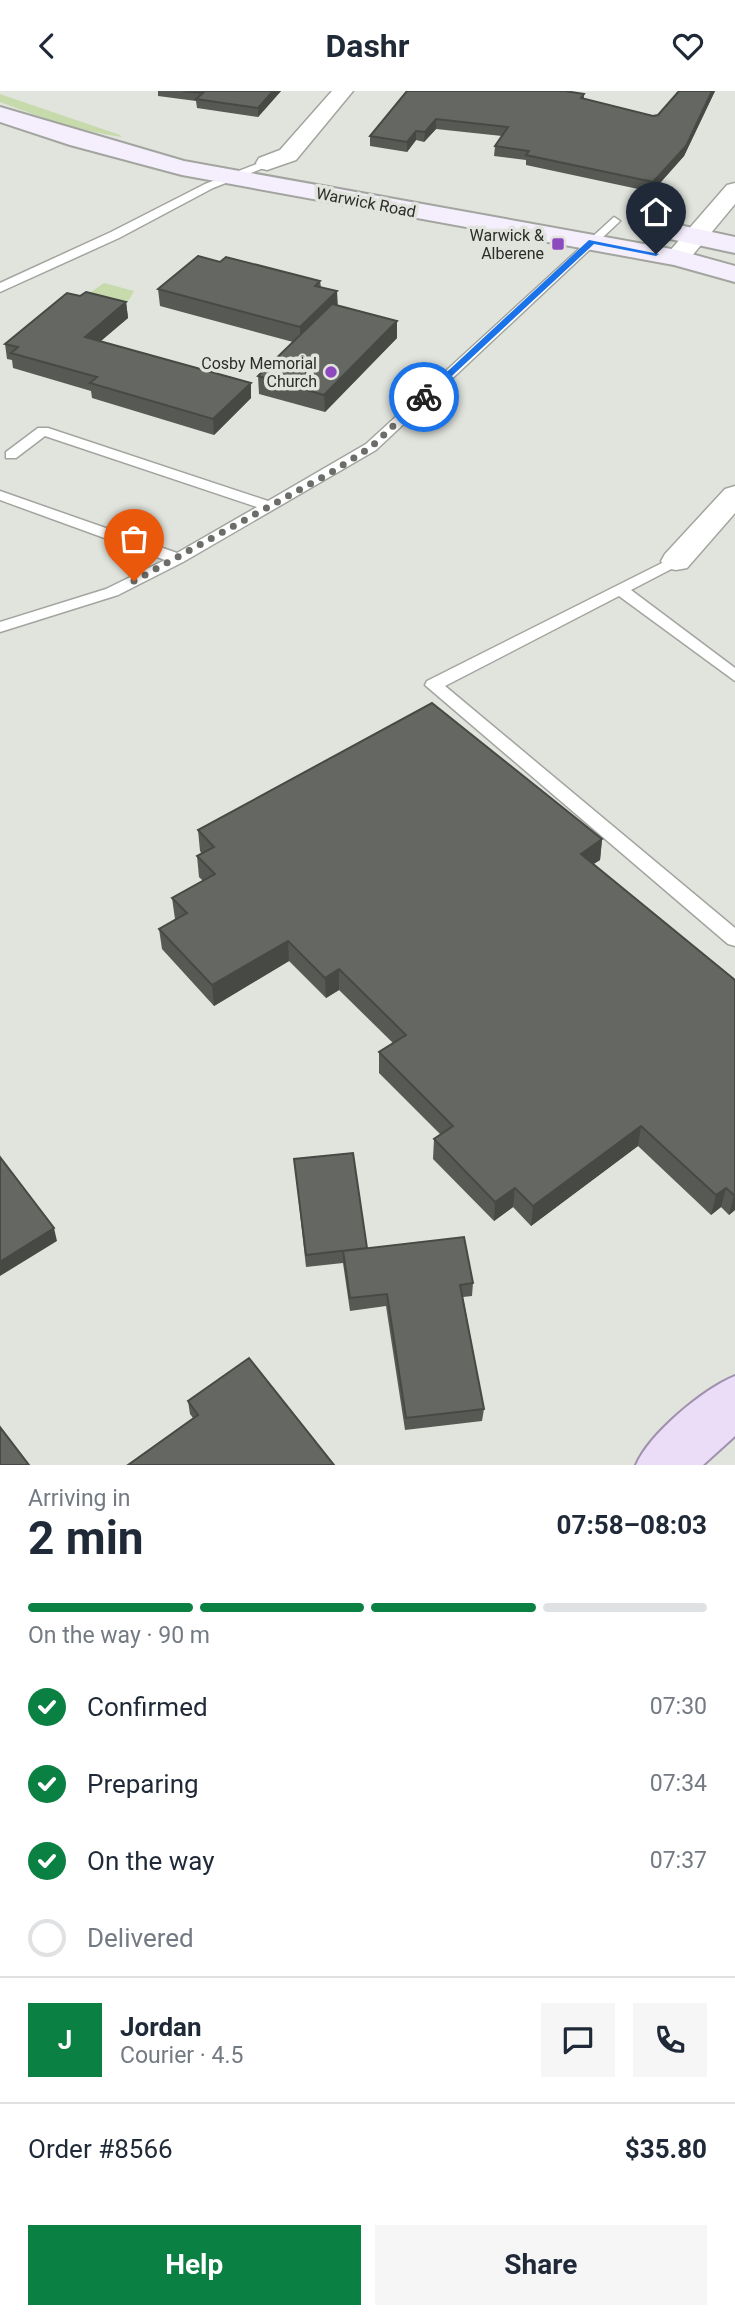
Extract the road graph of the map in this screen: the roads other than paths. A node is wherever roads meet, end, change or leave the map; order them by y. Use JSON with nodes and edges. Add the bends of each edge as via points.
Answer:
{"nodes":[{"id":1,"x":343,"y":91,"type":"edge"},
{"id":2,"x":39,"y":101,"type":"dead end"},
{"id":3,"x":0,"y":114,"type":"edge"},
{"id":4,"x":267,"y":163,"type":"junction"},
{"id":5,"x":232,"y":177,"type":"junction"},
{"id":6,"x":735,"y":190,"type":"edge"},
{"id":7,"x":559,"y":211,"type":"dead end"},
{"id":8,"x":586,"y":216,"type":"dead end"},
{"id":9,"x":631,"y":224,"type":"junction"},
{"id":10,"x":697,"y":237,"type":"junction"},
{"id":11,"x":592,"y":242,"type":"junction"},
{"id":12,"x":735,"y":245,"type":"edge"},
{"id":13,"x":677,"y":258,"type":"junction"},
{"id":14,"x":735,"y":274,"type":"edge"},
{"id":15,"x":0,"y":288,"type":"edge"},
{"id":16,"x":4,"y":456,"type":"edge"},
{"id":17,"x":0,"y":495,"type":"edge"},
{"id":18,"x":735,"y":495,"type":"edge"},
{"id":19,"x":270,"y":506,"type":"junction"},
{"id":20,"x":178,"y":559,"type":"junction"},
{"id":21,"x":676,"y":561,"type":"joint"},
{"id":22,"x":619,"y":589,"type":"junction"},
{"id":23,"x":0,"y":627,"type":"edge"},
{"id":24,"x":735,"y":675,"type":"edge"},
{"id":25,"x":735,"y":939,"type":"edge"},
{"id":26,"x":735,"y":1401,"type":"edge"},
{"id":27,"x":663,"y":1465,"type":"edge"}],
"edges":[{"from":1,"to":4,"type":"street","via":[[288,155]]},
{"from":2,"to":4,"type":"main road","name":"Warwick Road","via":[[169,142]]},
{"from":3,"to":5,"type":"main road","name":"Warwick Road","via":[[91,144]]},
{"from":4,"to":5,"type":"lane"},
{"from":4,"to":7,"type":"main road","name":"Warwick Road"},
{"from":5,"to":11,"type":"main road","name":"Warwick Road"},
{"from":5,"to":15,"type":"lane"},
{"from":6,"to":10,"type":"street"},
{"from":8,"to":9,"type":"main road"},
{"from":9,"to":10,"type":"main road"},
{"from":9,"to":11,"type":"lane"},
{"from":10,"to":12,"type":"main road"},
{"from":10,"to":13,"type":"street"},
{"from":11,"to":13,"type":"main road","name":"Warwick Road"},
{"from":11,"to":19,"type":"lane","via":[[371,447]]},
{"from":13,"to":14,"type":"main road","name":"Warwick Road"},
{"from":16,"to":19,"type":"lane","via":[[43,431]]},
{"from":17,"to":20,"type":"lane"},
{"from":18,"to":21,"type":"street"},
{"from":19,"to":20,"type":"lane"},
{"from":20,"to":23,"type":"lane","via":[[112,592]]},
{"from":21,"to":22,"type":"lane"},
{"from":22,"to":24,"type":"lane"},
{"from":22,"to":25,"type":"lane","via":[[433,685]]},
{"from":26,"to":27,"type":"main road"}]}
